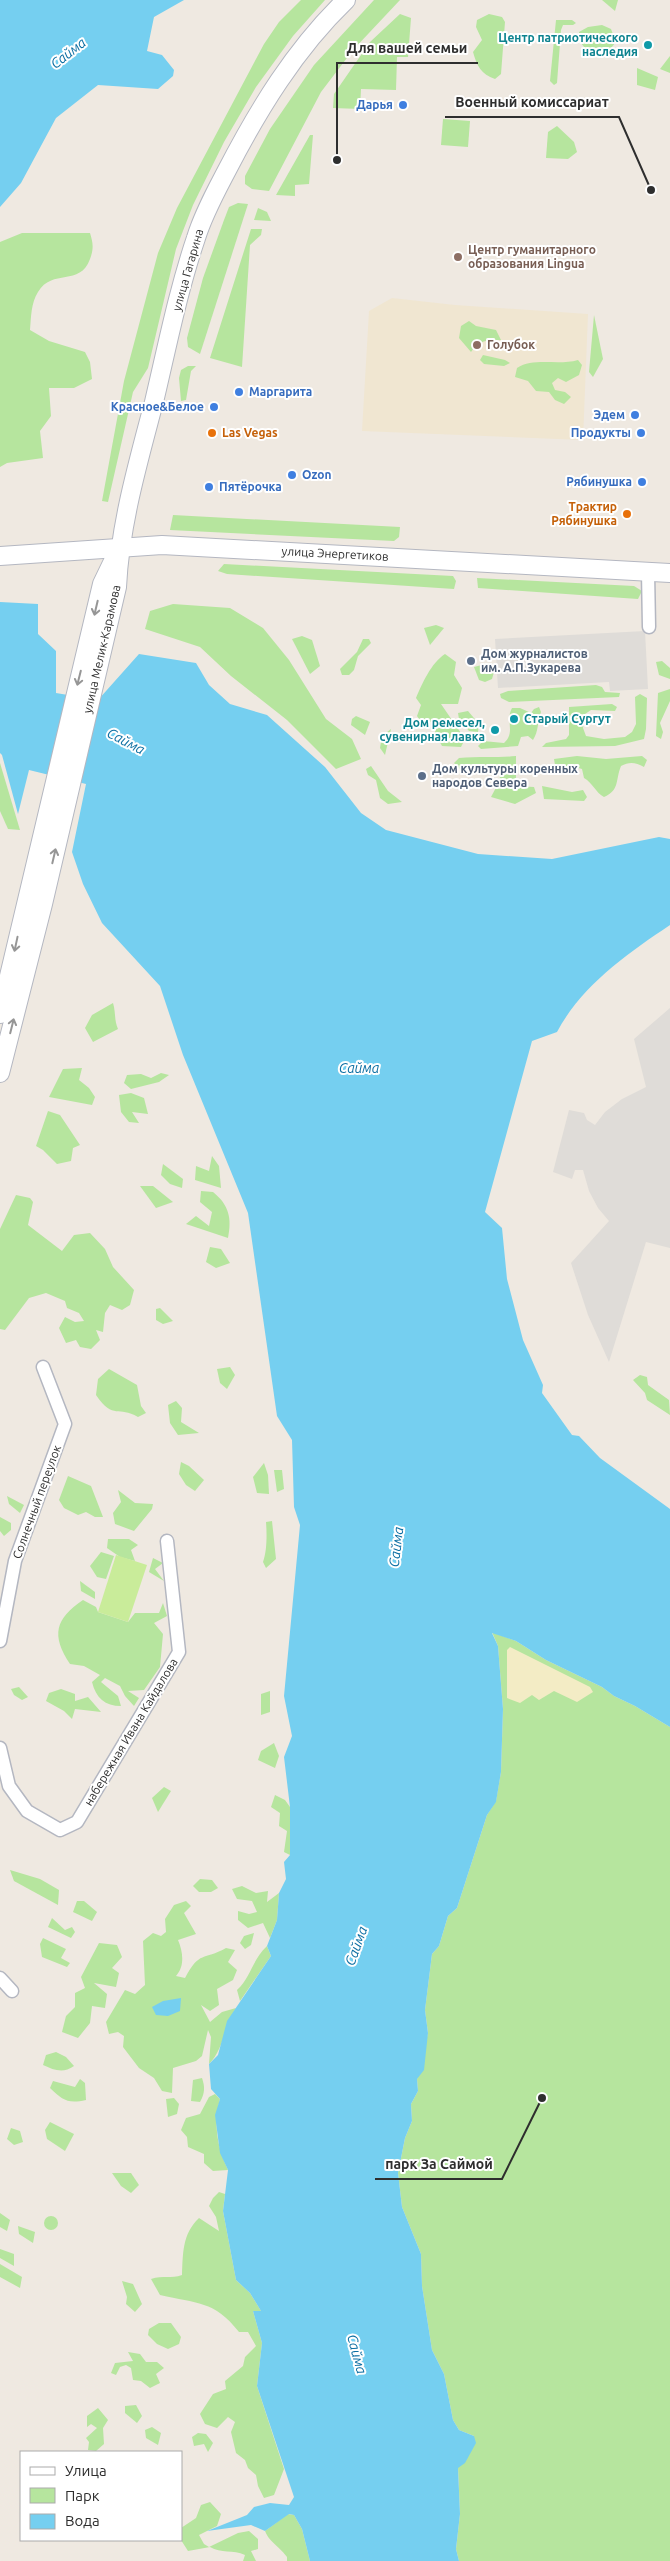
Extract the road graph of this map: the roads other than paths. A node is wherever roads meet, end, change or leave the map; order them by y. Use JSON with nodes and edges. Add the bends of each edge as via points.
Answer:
{"nodes":[{"id":1,"x":346,"y":0,"type":"edge"},
{"id":2,"x":119,"y":547,"type":"junction"},
{"id":3,"x":0,"y":556,"type":"edge"},
{"id":4,"x":648,"y":572,"type":"junction"},
{"id":5,"x":670,"y":573,"type":"edge"},
{"id":6,"x":109,"y":586,"type":"junction"},
{"id":7,"x":649,"y":627,"type":"dead end"},
{"id":8,"x":0,"y":1014,"type":"edge"},
{"id":9,"x":0,"y":1073,"type":"edge"},
{"id":10,"x":42,"y":1367,"type":"dead end"},
{"id":11,"x":167,"y":1541,"type":"dead end"},
{"id":12,"x":0,"y":1641,"type":"edge"},
{"id":13,"x":0,"y":1748,"type":"edge"},
{"id":14,"x":0,"y":1978,"type":"edge"},
{"id":15,"x":12,"y":1991,"type":"dead end"}],
"edges":[{"from":1,"to":2,"type":"main road","name":"улица Гагарина","via":[[304,46],[278,82],[237,150],[196,236],[181,286]]},
{"from":2,"to":3,"type":"main road","name":"улица Энергетиков"},
{"from":2,"to":4,"type":"main road","name":"улица Энергетиков","via":[[162,545]]},
{"from":2,"to":6,"type":"main road","name":"улица Мелик-Карамова"},
{"from":4,"to":5,"type":"main road","name":"улица Энергетиков"},
{"from":4,"to":7,"type":"street"},
{"from":6,"to":8,"type":"main road","name":"улица Мелик-Карамова","one_way":true,"via":[[26,896]]},
{"from":9,"to":6,"type":"main road","name":"улица Мелик-Карамова","one_way":true,"via":[[43,904]]},
{"from":10,"to":12,"type":"street","name":"Солнечный переулок","via":[[65,1424],[15,1561]]},
{"from":11,"to":13,"type":"street","name":"набережная Ивана Кайдалова","via":[[179,1652],[77,1822],[60,1830],[27,1811],[9,1786]]},
{"from":14,"to":15,"type":"street"}]}
